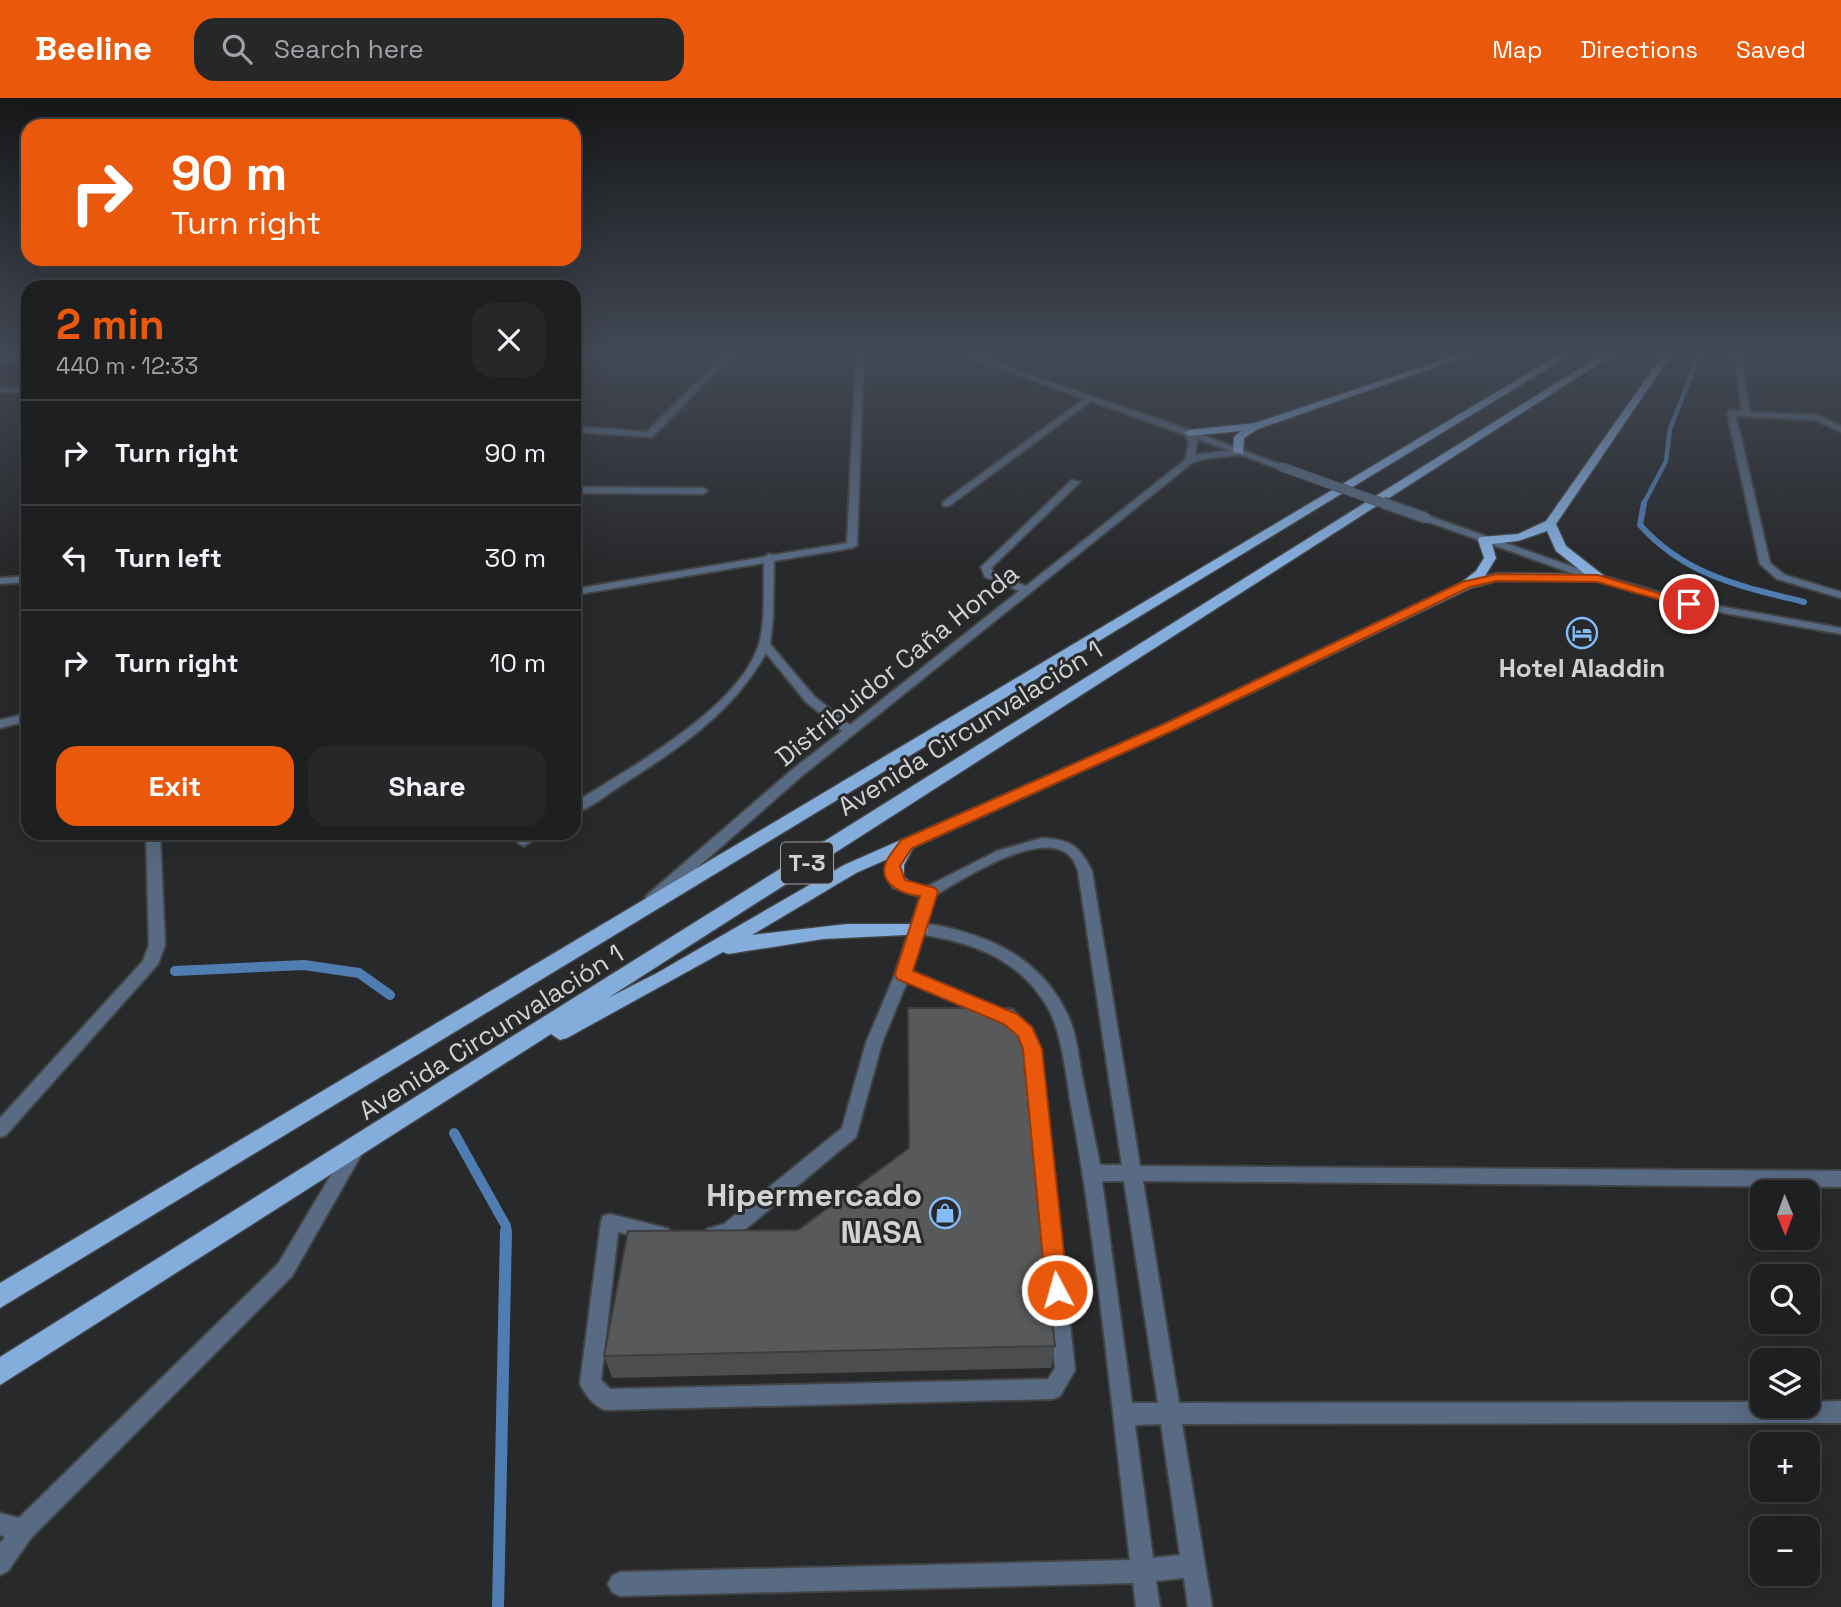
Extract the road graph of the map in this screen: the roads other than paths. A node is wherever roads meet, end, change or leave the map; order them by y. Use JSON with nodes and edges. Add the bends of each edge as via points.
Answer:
{"nodes":[{"id":1,"x":662,"y":422,"type":"edge"},
{"id":2,"x":857,"y":422,"type":"edge"},
{"id":3,"x":1057,"y":422,"type":"edge"},
{"id":4,"x":1158,"y":422,"type":"edge"},
{"id":5,"x":1267,"y":422,"type":"edge"},
{"id":6,"x":1453,"y":422,"type":"edge"},
{"id":7,"x":1501,"y":422,"type":"edge"},
{"id":8,"x":1620,"y":422,"type":"edge"},
{"id":9,"x":1733,"y":422,"type":"edge"},
{"id":10,"x":1256,"y":426,"type":"junction"},
{"id":11,"x":581,"y":430,"type":"edge"},
{"id":12,"x":1189,"y":433,"type":"junction"},
{"id":13,"x":1239,"y":452,"type":"junction"},
{"id":14,"x":1189,"y":461,"type":"junction"},
{"id":15,"x":1075,"y":482,"type":"dead end"},
{"id":16,"x":581,"y":490,"type":"edge"},
{"id":17,"x":703,"y":491,"type":"dead end"},
{"id":18,"x":946,"y":504,"type":"dead end"},
{"id":19,"x":1550,"y":524,"type":"junction"},
{"id":20,"x":1484,"y":540,"type":"junction"},
{"id":21,"x":769,"y":557,"type":"junction"},
{"id":22,"x":1598,"y":578,"type":"junction"},
{"id":23,"x":21,"y":579,"type":"edge"},
{"id":24,"x":0,"y":580,"type":"edge"},
{"id":25,"x":1466,"y":585,"type":"junction"},
{"id":26,"x":1027,"y":590,"type":"junction"},
{"id":27,"x":581,"y":591,"type":"edge"},
{"id":28,"x":1841,"y":595,"type":"edge"},
{"id":29,"x":1841,"y":631,"type":"edge"},
{"id":30,"x":765,"y":645,"type":"junction"},
{"id":31,"x":21,"y":719,"type":"edge"},
{"id":32,"x":0,"y":724,"type":"edge"},
{"id":33,"x":850,"y":731,"type":"junction"},
{"id":34,"x":581,"y":804,"type":"edge"},
{"id":35,"x":153,"y":840,"type":"edge"},
{"id":36,"x":907,"y":844,"type":"junction"},
{"id":37,"x":929,"y":892,"type":"junction"},
{"id":38,"x":638,"y":911,"type":"junction"},
{"id":39,"x":919,"y":929,"type":"junction"},
{"id":40,"x":711,"y":951,"type":"junction"},
{"id":41,"x":904,"y":974,"type":"junction"},
{"id":42,"x":462,"y":1082,"type":"junction"},
{"id":43,"x":0,"y":1130,"type":"edge"},
{"id":44,"x":355,"y":1149,"type":"junction"},
{"id":45,"x":1092,"y":1172,"type":"junction"},
{"id":46,"x":1131,"y":1172,"type":"junction"},
{"id":47,"x":1841,"y":1179,"type":"edge"},
{"id":48,"x":678,"y":1237,"type":"edge"},
{"id":49,"x":699,"y":1238,"type":"edge"},
{"id":50,"x":0,"y":1296,"type":"edge"},
{"id":51,"x":0,"y":1372,"type":"edge"},
{"id":52,"x":1841,"y":1412,"type":"edge"},
{"id":53,"x":1168,"y":1413,"type":"junction"},
{"id":54,"x":1123,"y":1414,"type":"junction"},
{"id":55,"x":0,"y":1524,"type":"edge"},
{"id":56,"x":23,"y":1530,"type":"junction"},
{"id":57,"x":0,"y":1563,"type":"edge"},
{"id":58,"x":1193,"y":1565,"type":"junction"},
{"id":59,"x":1143,"y":1571,"type":"junction"},
{"id":60,"x":620,"y":1584,"type":"dead end"},
{"id":61,"x":1148,"y":1607,"type":"edge"},
{"id":62,"x":1200,"y":1607,"type":"edge"}],
"edges":[{"from":1,"to":11,"type":"street","via":[[649,435]]},
{"from":2,"to":21,"type":"street","via":[[852,545]]},
{"from":3,"to":18,"type":"street"},
{"from":4,"to":12,"type":"street"},
{"from":5,"to":10,"type":"main road"},
{"from":6,"to":38,"type":"main road","name":"Avenida Circunvalación 1","number":"T-3"},
{"from":7,"to":42,"type":"main road","name":"Avenida Circunvalación 1","number":"T-3"},
{"from":8,"to":19,"type":"main road"},
{"from":9,"to":28,"type":"street","via":[[1765,564],[1781,577]]},
{"from":10,"to":12,"type":"main road"},
{"from":10,"to":13,"type":"main road","via":[[1239,437]]},
{"from":12,"to":13,"type":"street"},
{"from":12,"to":14,"type":"street","via":[[1193,442]]},
{"from":13,"to":14,"type":"street","name":"Distribuidor Caña Honda"},
{"from":13,"to":20,"type":"street","bridge":true},
{"from":14,"to":26,"type":"street","name":"Distribuidor Caña Honda"},
{"from":15,"to":26,"type":"street","via":[[986,567],[989,575]]},
{"from":16,"to":17,"type":"street"},
{"from":19,"to":20,"type":"main road","via":[[1514,540]]},
{"from":19,"to":22,"type":"main road","via":[[1560,548]]},
{"from":20,"to":22,"type":"street"},
{"from":20,"to":25,"type":"main road","via":[[1490,558]]},
{"from":21,"to":27,"type":"street"},
{"from":21,"to":30,"type":"street"},
{"from":22,"to":25,"type":"main road","via":[[1497,577]]},
{"from":22,"to":29,"type":"street","via":[[1689,604]]},
{"from":23,"to":24,"type":"street"},
{"from":25,"to":36,"type":"main road","via":[[1169,727]]},
{"from":26,"to":33,"type":"street","name":"Distribuidor Caña Honda"},
{"from":30,"to":33,"type":"street","via":[[810,699]]},
{"from":30,"to":34,"type":"street","via":[[723,703]]},
{"from":31,"to":32,"type":"street"},
{"from":33,"to":38,"type":"street","name":"Distribuidor Caña Honda"},
{"from":35,"to":43,"type":"street","via":[[157,945],[150,964]]},
{"from":36,"to":37,"type":"main road","via":[[892,866],[893,875],[911,890]]},
{"from":36,"to":40,"type":"main road","via":[[850,869]]},
{"from":37,"to":39,"type":"street"},
{"from":37,"to":46,"type":"street","via":[[1016,848],[1047,842],[1074,852],[1085,871]]},
{"from":38,"to":50,"type":"main road","name":"Avenida Circunvalación 1","number":"T-3"},
{"from":39,"to":40,"type":"main road","via":[[833,929]]},
{"from":39,"to":41,"type":"street"},
{"from":39,"to":45,"type":"street","via":[[956,934],[992,948],[1041,981],[1064,1025]]},
{"from":40,"to":42,"type":"main road"},
{"from":41,"to":48,"type":"street","via":[[1011,1019],[1026,1032],[1032,1049],[1065,1370],[1053,1389],[605,1400],[590,1383],[610,1222]]},
{"from":41,"to":49,"type":"street","via":[[874,1043],[850,1132],[729,1231]]},
{"from":42,"to":44,"type":"main road","name":"Avenida Circunvalación 1","number":"T-3"},
{"from":44,"to":51,"type":"main road","name":"Avenida Circunvalación 1","number":"T-3"},
{"from":44,"to":56,"type":"street","via":[[285,1270]]},
{"from":45,"to":46,"type":"street"},
{"from":45,"to":54,"type":"street"},
{"from":46,"to":47,"type":"street"},
{"from":46,"to":53,"type":"street"},
{"from":52,"to":53,"type":"street"},
{"from":53,"to":54,"type":"street"},
{"from":53,"to":58,"type":"street"},
{"from":54,"to":59,"type":"street"},
{"from":55,"to":56,"type":"street"},
{"from":56,"to":57,"type":"street"},
{"from":58,"to":59,"type":"street"},
{"from":58,"to":62,"type":"street"},
{"from":59,"to":60,"type":"street"},
{"from":59,"to":61,"type":"street"}]}
